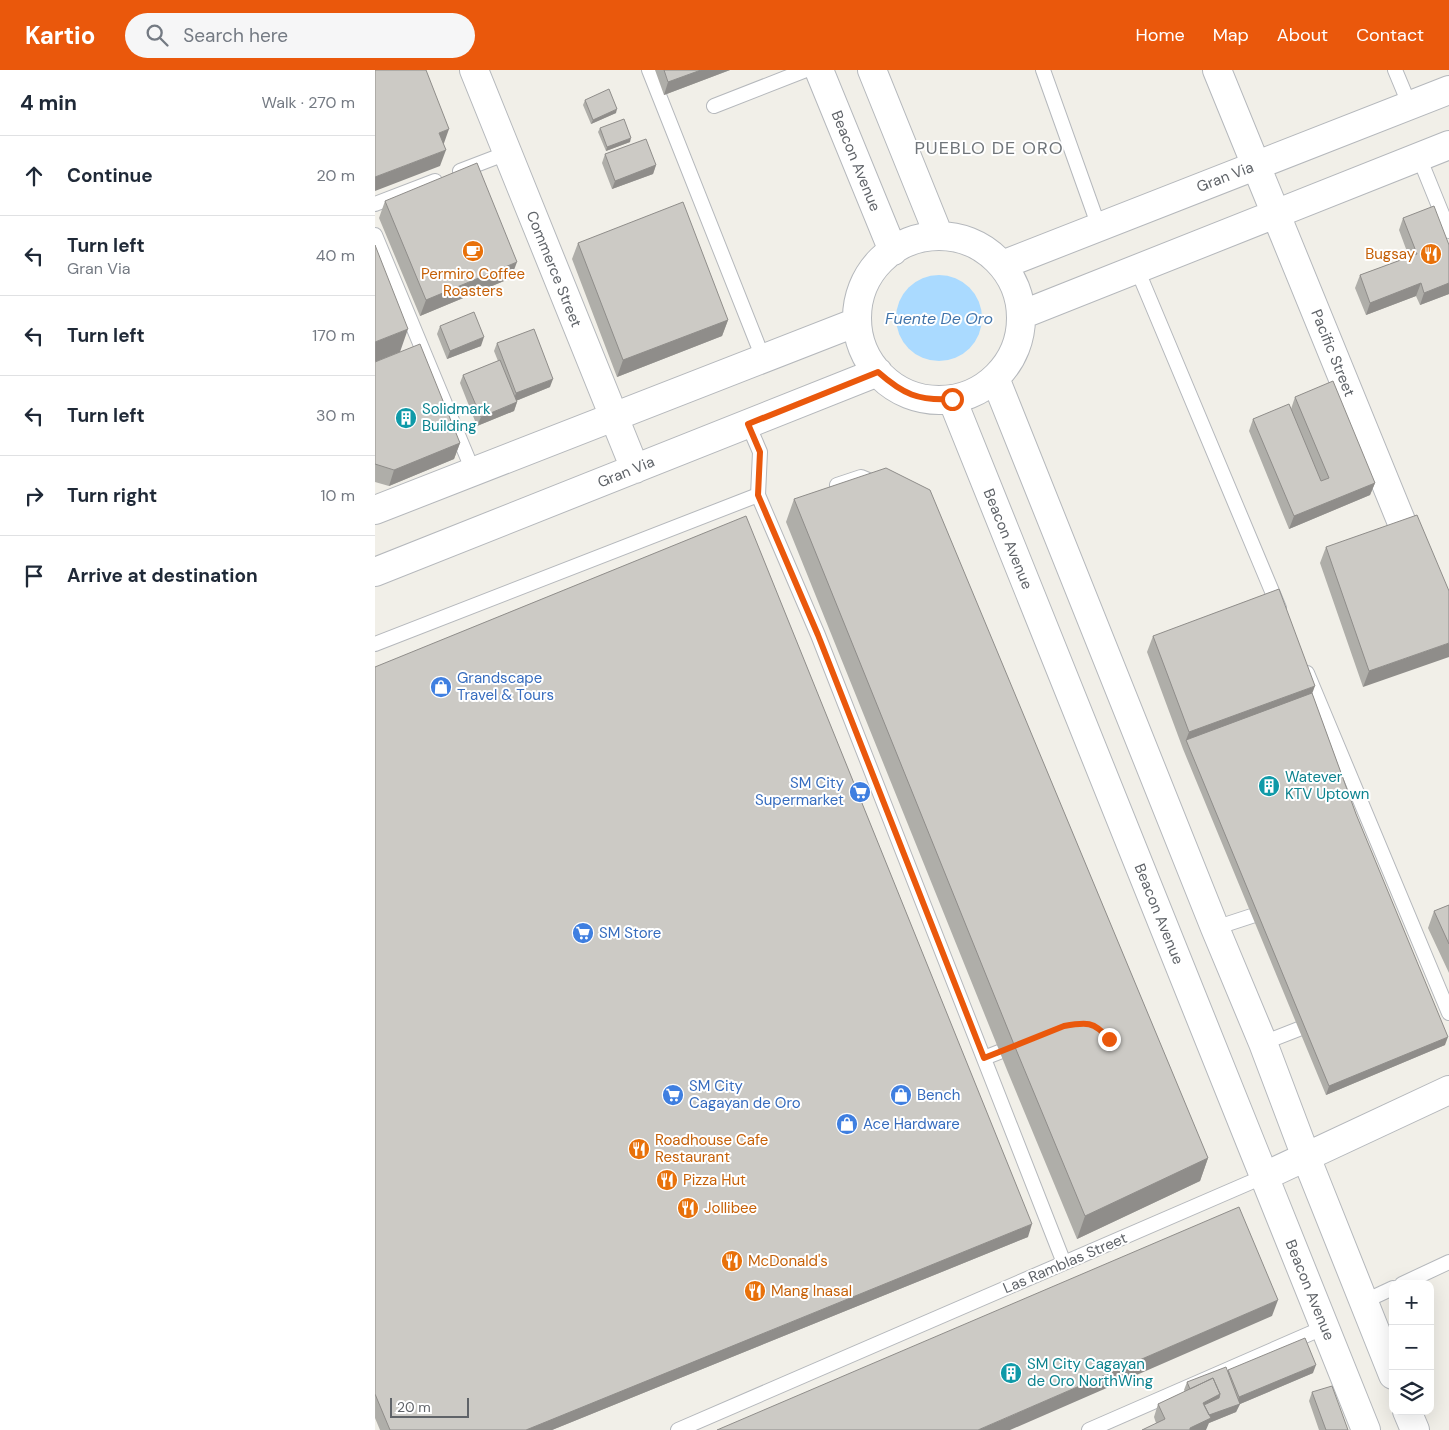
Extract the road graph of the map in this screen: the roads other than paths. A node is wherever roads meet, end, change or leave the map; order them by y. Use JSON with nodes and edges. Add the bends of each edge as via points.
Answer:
{"nodes":[{"id":1,"x":474,"y":70,"type":"edge"},
{"id":2,"x":649,"y":70,"type":"edge"},
{"id":3,"x":807,"y":70,"type":"edge"},
{"id":4,"x":819,"y":70,"type":"edge"},
{"id":5,"x":873,"y":70,"type":"edge"},
{"id":6,"x":1043,"y":70,"type":"edge"},
{"id":7,"x":1217,"y":70,"type":"edge"},
{"id":8,"x":1395,"y":70,"type":"edge"},
{"id":9,"x":1449,"y":90,"type":"edge"},
{"id":10,"x":714,"y":106,"type":"dead end"},
{"id":11,"x":1410,"y":106,"type":"junction"},
{"id":12,"x":1449,"y":145,"type":"edge"},
{"id":13,"x":507,"y":153,"type":"junction"},
{"id":14,"x":1419,"y":157,"type":"junction"},
{"id":15,"x":1256,"y":166,"type":"junction"},
{"id":16,"x":375,"y":204,"type":"edge"},
{"id":17,"x":1276,"y":214,"type":"junction"},
{"id":18,"x":1099,"y":227,"type":"junction"},
{"id":19,"x":1449,"y":231,"type":"edge"},
{"id":20,"x":375,"y":235,"type":"edge"},
{"id":21,"x":939,"y":236,"type":"junction"},
{"id":22,"x":893,"y":251,"type":"junction"},
{"id":23,"x":1002,"y":265,"type":"junction"},
{"id":24,"x":1137,"y":269,"type":"junction"},
{"id":25,"x":1021,"y":315,"type":"junction"},
{"id":26,"x":857,"y":322,"type":"junction"},
{"id":27,"x":763,"y":358,"type":"junction"},
{"id":28,"x":878,"y":372,"type":"junction"},
{"id":29,"x":995,"y":378,"type":"junction"},
{"id":30,"x":952,"y":399,"type":"junction"},
{"id":31,"x":614,"y":417,"type":"junction"},
{"id":32,"x":748,"y":424,"type":"junction"},
{"id":33,"x":635,"y":469,"type":"junction"},
{"id":34,"x":473,"y":472,"type":"junction"},
{"id":35,"x":889,"y":488,"type":"edge"},
{"id":36,"x":821,"y":490,"type":"edge"},
{"id":37,"x":758,"y":495,"type":"junction"},
{"id":38,"x":375,"y":510,"type":"edge"},
{"id":39,"x":375,"y":572,"type":"edge"},
{"id":40,"x":1426,"y":582,"type":"edge"},
{"id":41,"x":1283,"y":618,"type":"edge"},
{"id":42,"x":375,"y":644,"type":"edge"},
{"id":43,"x":1303,"y":664,"type":"edge"},
{"id":44,"x":1281,"y":913,"type":"edge"},
{"id":45,"x":1215,"y":928,"type":"junction"},
{"id":46,"x":1319,"y":1012,"type":"edge"},
{"id":47,"x":1449,"y":1013,"type":"edge"},
{"id":48,"x":1033,"y":1039,"type":"edge"},
{"id":49,"x":1263,"y":1043,"type":"junction"},
{"id":50,"x":984,"y":1058,"type":"junction"},
{"id":51,"x":1449,"y":1090,"type":"edge"},
{"id":52,"x":1306,"y":1157,"type":"junction"},
{"id":53,"x":1265,"y":1176,"type":"junction"},
{"id":54,"x":1449,"y":1262,"type":"edge"},
{"id":55,"x":1064,"y":1263,"type":"junction"},
{"id":56,"x":1411,"y":1280,"type":"edge"},
{"id":57,"x":1389,"y":1290,"type":"edge"},
{"id":58,"x":1363,"y":1302,"type":"junction"},
{"id":59,"x":1325,"y":1328,"type":"junction"},
{"id":60,"x":1391,"y":1370,"type":"edge"},
{"id":61,"x":1409,"y":1415,"type":"edge"},
{"id":62,"x":678,"y":1430,"type":"edge"},
{"id":63,"x":1089,"y":1430,"type":"edge"},
{"id":64,"x":1367,"y":1430,"type":"edge"},
{"id":65,"x":1415,"y":1430,"type":"edge"}],
"edges":[{"from":1,"to":13,"type":"street","name":"Commerce Street"},
{"from":2,"to":27,"type":"lane"},
{"from":3,"to":10,"type":"lane"},
{"from":4,"to":22,"type":"street","name":"Beacon Avenue"},
{"from":5,"to":21,"type":"street"},
{"from":6,"to":18,"type":"lane"},
{"from":7,"to":15,"type":"street","name":"Pacific Street"},
{"from":8,"to":11,"type":"lane"},
{"from":9,"to":11,"type":"street","name":"Gran Via"},
{"from":11,"to":15,"type":"street","name":"Gran Via"},
{"from":12,"to":14,"type":"street"},
{"from":13,"to":16,"type":"lane"},
{"from":13,"to":31,"type":"street","name":"Commerce Street"},
{"from":14,"to":17,"type":"street"},
{"from":14,"to":19,"type":"lane"},
{"from":15,"to":17,"type":"street","name":"Pacific Street"},
{"from":15,"to":18,"type":"street","name":"Gran Via"},
{"from":17,"to":24,"type":"street"},
{"from":17,"to":40,"type":"street","name":"Pacific Street"},
{"from":18,"to":23,"type":"street","name":"Gran Via"},
{"from":20,"to":34,"type":"lane"},
{"from":21,"to":22,"type":"street","via":[[922,238]]},
{"from":21,"to":23,"type":"street","via":[[973,243]]},
{"from":22,"to":26,"type":"street","via":[[877,265],[866,282],[859,301]]},
{"from":23,"to":25,"type":"street","via":[[1013,280]]},
{"from":24,"to":25,"type":"street"},
{"from":24,"to":41,"type":"lane"},
{"from":25,"to":29,"type":"street","via":[[1015,350]]},
{"from":26,"to":27,"type":"street"},
{"from":26,"to":28,"type":"street","via":[[863,348]]},
{"from":27,"to":31,"type":"street"},
{"from":28,"to":30,"type":"street","via":[[893,386],[911,395],[932,400]]},
{"from":28,"to":32,"type":"street","name":"Gran Via"},
{"from":29,"to":30,"type":"street","via":[[982,388]]},
{"from":29,"to":45,"type":"street"},
{"from":30,"to":53,"type":"street","name":"Beacon Avenue"},
{"from":31,"to":33,"type":"street","name":"Commerce Street"},
{"from":31,"to":34,"type":"street"},
{"from":32,"to":33,"type":"street","name":"Gran Via"},
{"from":32,"to":37,"type":"lane","via":[[760,452]]},
{"from":33,"to":39,"type":"street","name":"Gran Via"},
{"from":34,"to":38,"type":"street"},
{"from":35,"to":36,"type":"lane","via":[[861,476]]},
{"from":37,"to":42,"type":"lane"},
{"from":37,"to":50,"type":"lane","via":[[823,633]]},
{"from":43,"to":47,"type":"lane"},
{"from":44,"to":45,"type":"lane","via":[[1274,909]]},
{"from":45,"to":49,"type":"street"},
{"from":46,"to":49,"type":"lane","via":[[1317,1019],[1309,1025]]},
{"from":48,"to":50,"type":"lane"},
{"from":49,"to":52,"type":"street"},
{"from":50,"to":55,"type":"lane"},
{"from":51,"to":52,"type":"street","name":"Las Ramblas Street"},
{"from":52,"to":53,"type":"street","name":"Las Ramblas Street"},
{"from":52,"to":58,"type":"street"},
{"from":53,"to":55,"type":"lane","name":"Las Ramblas Street"},
{"from":53,"to":59,"type":"street","name":"Beacon Avenue"},
{"from":54,"to":56,"type":"lane"},
{"from":55,"to":62,"type":"lane","name":"Las Ramblas Street"},
{"from":57,"to":58,"type":"lane"},
{"from":58,"to":60,"type":"street"},
{"from":59,"to":63,"type":"lane"},
{"from":59,"to":64,"type":"street","name":"Beacon Avenue"},
{"from":61,"to":65,"type":"street"}]}
